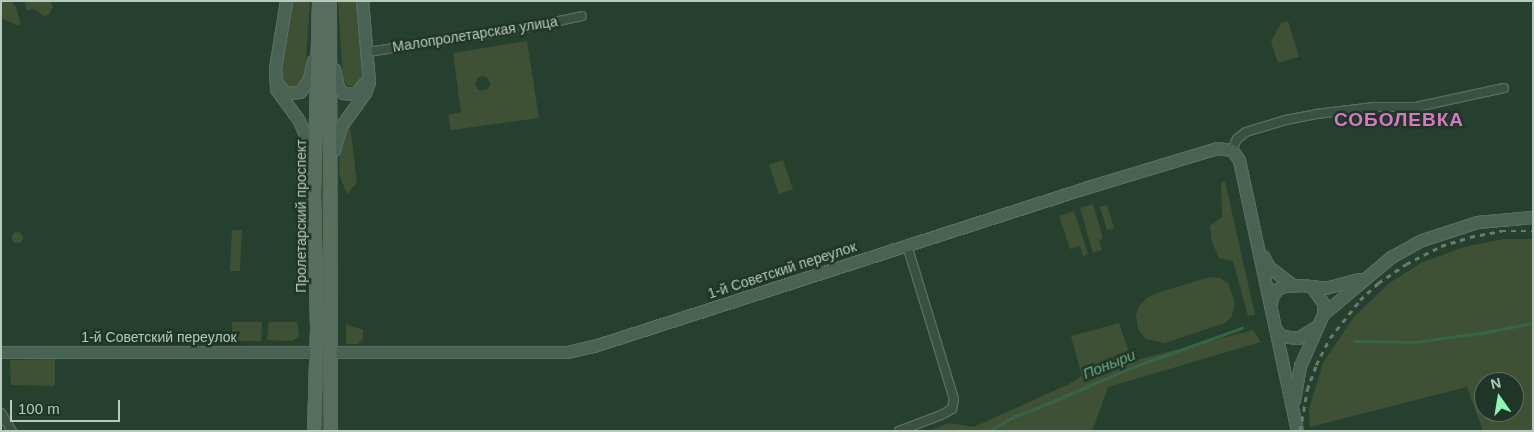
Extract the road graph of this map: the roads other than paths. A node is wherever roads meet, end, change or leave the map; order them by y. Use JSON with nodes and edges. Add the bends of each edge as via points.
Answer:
{"nodes":[{"id":1,"x":286,"y":1,"type":"edge"},
{"id":2,"x":319,"y":1,"type":"edge"},
{"id":3,"x":330,"y":1,"type":"edge"},
{"id":4,"x":362,"y":1,"type":"edge"},
{"id":5,"x":582,"y":16,"type":"dead end"},
{"id":6,"x":368,"y":58,"type":"junction"},
{"id":7,"x":274,"y":79,"type":"junction"},
{"id":8,"x":1504,"y":88,"type":"dead end"},
{"id":9,"x":1232,"y":150,"type":"junction"},
{"id":10,"x":331,"y":170,"type":"junction"},
{"id":11,"x":314,"y":171,"type":"junction"},
{"id":12,"x":1533,"y":217,"type":"edge"},
{"id":13,"x":907,"y":246,"type":"junction"},
{"id":14,"x":1257,"y":246,"type":"junction"},
{"id":15,"x":1368,"y":276,"type":"junction"},
{"id":16,"x":1293,"y":285,"type":"junction"},
{"id":17,"x":1312,"y":287,"type":"junction"},
{"id":18,"x":1270,"y":306,"type":"junction"},
{"id":19,"x":1323,"y":314,"type":"junction"},
{"id":20,"x":1274,"y":325,"type":"junction"},
{"id":21,"x":1317,"y":326,"type":"junction"},
{"id":22,"x":1,"y":352,"type":"edge"},
{"id":23,"x":317,"y":352,"type":"junction"},
{"id":24,"x":331,"y":352,"type":"junction"},
{"id":25,"x":1293,"y":412,"type":"junction"},
{"id":26,"x":1,"y":413,"type":"edge"},
{"id":27,"x":12,"y":431,"type":"edge"},
{"id":28,"x":314,"y":431,"type":"edge"},
{"id":29,"x":331,"y":431,"type":"edge"},
{"id":30,"x":898,"y":431,"type":"edge"},
{"id":31,"x":1297,"y":431,"type":"edge"}],
"edges":[{"from":1,"to":7,"type":"street"},
{"from":2,"to":7,"type":"street","via":[[311,72],[305,88],[290,94]]},
{"from":2,"to":11,"type":"main road","name":"Пролетарский проспект"},
{"from":3,"to":6,"type":"street","via":[[334,72],[340,90],[348,95],[356,94],[362,87]]},
{"from":3,"to":10,"type":"main road","name":"Пролетарский проспект"},
{"from":4,"to":6,"type":"street"},
{"from":5,"to":6,"type":"street","name":"Малопролетарская улица"},
{"from":6,"to":10,"type":"street","via":[[368,86],[338,132]]},
{"from":7,"to":11,"type":"street","via":[[278,94],[304,130]]},
{"from":8,"to":9,"type":"street","via":[[1416,107],[1376,107],[1286,120],[1246,132],[1237,139]]},
{"from":9,"to":13,"type":"street","name":"1-й Советский переулок","via":[[1217,148]]},
{"from":9,"to":14,"type":"street","via":[[1239,160]]},
{"from":10,"to":24,"type":"main road","name":"Пролетарский проспект"},
{"from":11,"to":23,"type":"main road","name":"Пролетарский проспект"},
{"from":12,"to":15,"type":"street","via":[[1477,222],[1448,230],[1391,257]]},
{"from":13,"to":24,"type":"street","name":"1-й Советский переулок","via":[[567,352]]},
{"from":13,"to":30,"type":"street","via":[[954,399],[952,409]]},
{"from":14,"to":16,"type":"street","via":[[1268,267]]},
{"from":14,"to":18,"type":"street"},
{"from":15,"to":17,"type":"street","via":[[1342,285]]},
{"from":15,"to":19,"type":"street"},
{"from":16,"to":17,"type":"street"},
{"from":16,"to":18,"type":"street","via":[[1277,290]]},
{"from":17,"to":19,"type":"street","via":[[1323,303]]},
{"from":18,"to":20,"type":"street"},
{"from":19,"to":21,"type":"street"},
{"from":20,"to":21,"type":"street","via":[[1281,336],[1298,338]]},
{"from":20,"to":25,"type":"street"},
{"from":21,"to":25,"type":"street","via":[[1300,366]]},
{"from":22,"to":23,"type":"street","name":"1-й Советский переулок"},
{"from":23,"to":24,"type":"main road"},
{"from":23,"to":28,"type":"main road","name":"Пролетарский проспект"},
{"from":24,"to":29,"type":"main road","name":"Пролетарский проспект"},
{"from":25,"to":31,"type":"street"},
{"from":26,"to":27,"type":"street"}]}
